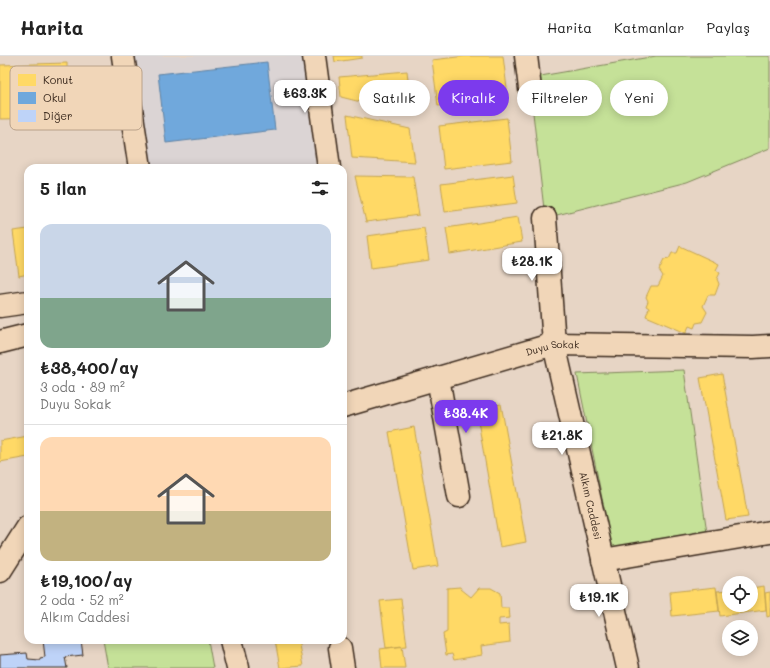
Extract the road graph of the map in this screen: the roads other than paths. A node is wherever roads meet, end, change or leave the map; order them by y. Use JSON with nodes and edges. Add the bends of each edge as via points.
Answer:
{"nodes":[{"id":1,"x":123,"y":56,"type":"edge"},
{"id":2,"x":314,"y":56,"type":"edge"},
{"id":3,"x":526,"y":56,"type":"edge"},
{"id":4,"x":125,"y":66,"type":"edge"},
{"id":5,"x":529,"y":80,"type":"edge"},
{"id":6,"x":134,"y":130,"type":"edge"},
{"id":7,"x":139,"y":164,"type":"edge"},
{"id":8,"x":328,"y":164,"type":"edge"},
{"id":9,"x":545,"y":218,"type":"dead end"},
{"id":10,"x":24,"y":302,"type":"edge"},
{"id":11,"x":1,"y":303,"type":"edge"},
{"id":12,"x":24,"y":336,"type":"edge"},
{"id":13,"x":0,"y":342,"type":"edge"},
{"id":14,"x":554,"y":344,"type":"junction"},
{"id":15,"x":770,"y":346,"type":"edge"},
{"id":16,"x":438,"y":378,"type":"junction"},
{"id":17,"x":347,"y":405,"type":"edge"},
{"id":18,"x":459,"y":496,"type":"dead end"},
{"id":19,"x":24,"y":532,"type":"edge"},
{"id":20,"x":770,"y":532,"type":"edge"},
{"id":21,"x":603,"y":560,"type":"junction"},
{"id":22,"x":0,"y":571,"type":"edge"},
{"id":23,"x":232,"y":644,"type":"edge"},
{"id":24,"x":238,"y":668,"type":"edge"},
{"id":25,"x":628,"y":668,"type":"edge"}],
"edges":[{"from":1,"to":4,"type":"street"},
{"from":2,"to":8,"type":"street"},
{"from":3,"to":5,"type":"street"},
{"from":6,"to":7,"type":"street"},
{"from":9,"to":14,"type":"street","name":"Alkım Caddesi"},
{"from":10,"to":11,"type":"street"},
{"from":12,"to":13,"type":"street"},
{"from":14,"to":15,"type":"street","name":"Duyu Sokak","via":[[753,348]]},
{"from":14,"to":16,"type":"street","name":"Duyu Sokak"},
{"from":14,"to":21,"type":"street","name":"Alkım Caddesi"},
{"from":16,"to":17,"type":"street","name":"Duyu Sokak"},
{"from":16,"to":18,"type":"street"},
{"from":19,"to":22,"type":"street"},
{"from":20,"to":21,"type":"street"},
{"from":21,"to":25,"type":"street","name":"Alkım Caddesi"},
{"from":23,"to":24,"type":"street"}]}
